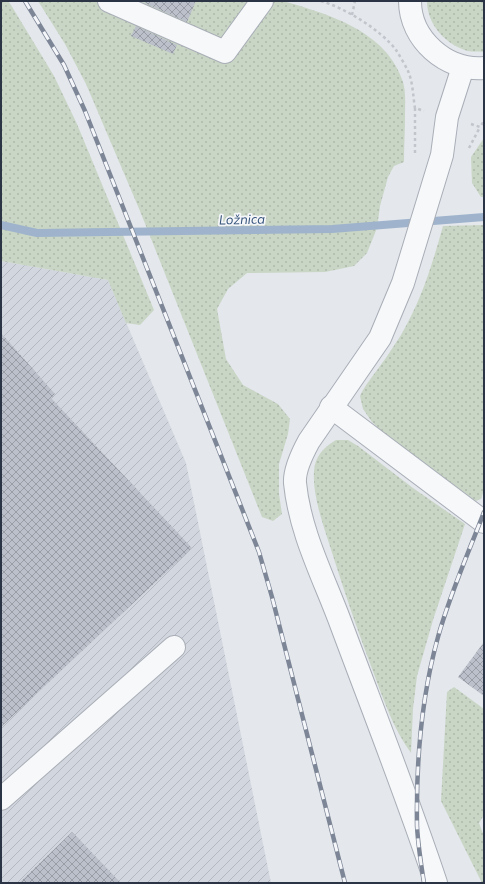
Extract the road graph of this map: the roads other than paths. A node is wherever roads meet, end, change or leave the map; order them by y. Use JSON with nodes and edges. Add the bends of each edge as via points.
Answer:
{"nodes":[{"id":1,"x":110,"y":1,"type":"edge"},
{"id":2,"x":262,"y":1,"type":"edge"},
{"id":3,"x":410,"y":1,"type":"edge"},
{"id":4,"x":474,"y":67,"type":"edge"},
{"id":5,"x":331,"y":407,"type":"junction"},
{"id":6,"x":484,"y":522,"type":"edge"},
{"id":7,"x":174,"y":647,"type":"dead end"},
{"id":8,"x":1,"y":799,"type":"edge"},
{"id":9,"x":436,"y":883,"type":"edge"}],
"edges":[{"from":1,"to":2,"type":"street","via":[[225,52]]},
{"from":3,"to":4,"type":"street","via":[[410,12],[419,36],[438,55]]},
{"from":4,"to":5,"type":"street","via":[[447,117],[442,155],[403,283],[380,338]]},
{"from":5,"to":6,"type":"street"},
{"from":5,"to":9,"type":"street","via":[[308,440],[300,457],[295,482],[304,529]]},
{"from":7,"to":8,"type":"street"}]}
